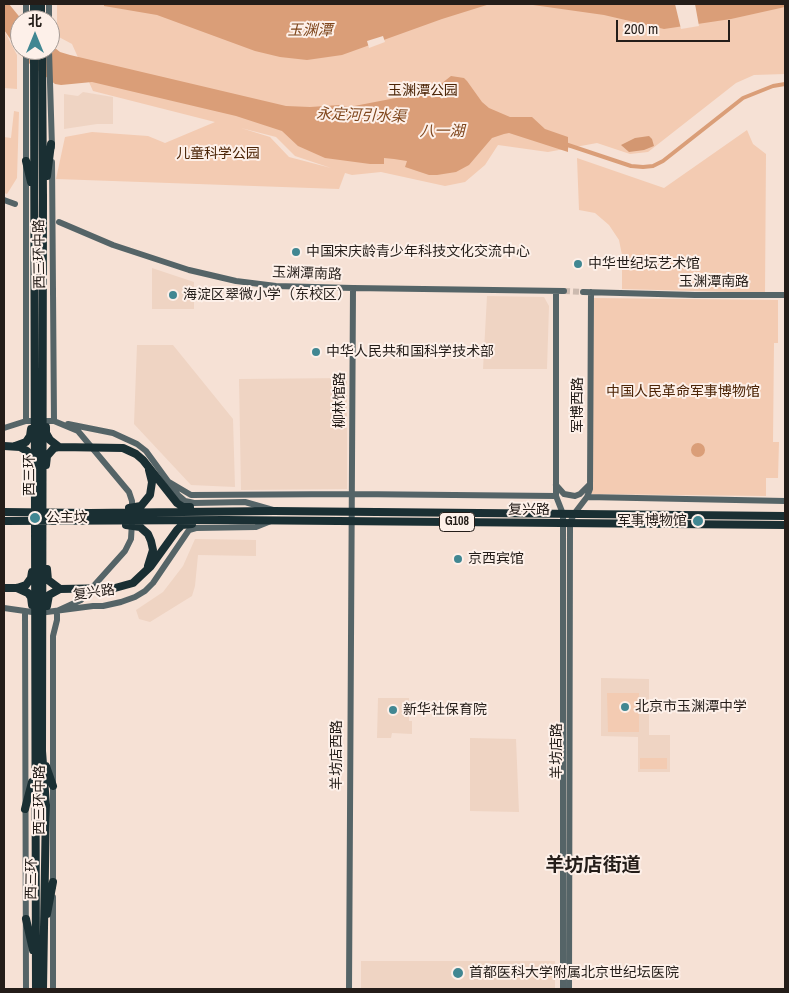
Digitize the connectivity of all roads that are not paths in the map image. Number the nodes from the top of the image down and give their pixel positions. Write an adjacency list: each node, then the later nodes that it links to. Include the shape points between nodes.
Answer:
1 (26, 60): 7 (street, 西三环中路)
2 (34, 60): 8 (highway, 西三环)
3 (43, 60): 5 (highway, 西三环)
4 (49, 60): 5 (street, 西三环中路)
5 (46, 86): 6 (street, 西三环中路); 9 (highway, 西三环)
6 (52, 144): 9 (highway); 19 (street, 西三环中路)
7 (26, 161): 8 (highway); 18 (street, 西三环中路)
8 (34, 196): 21 (highway, 西三环)
9 (43, 197): 21 (highway, 西三环, via 43,315)
10 (4, 200): 11 (street)
11 (15, 204)
12 (59, 222): 13 (street, 玉渊潭南路, via 114,246 217,278 276,286)
13 (353, 288): 14 (street, 玉渊潭南路); 34 (street, 柳林馆路)
14 (560, 292): 33 (street, 军博西路)
15 (583, 292): 16 (street, 玉渊潭南路)
16 (591, 292): 17 (street, 玉渊潭南路); 32 (street, 军博西路)
17 (785, 295)
18 (26, 392): 19 (street); 21 (street, 西三环中路)
19 (54, 392): 20 (street, 西三环中路)
20 (54, 410): 21 (street); 22 (street, 西三环中路)
21 (34, 412): 23 (street, 西三环中路); 27 (highway, via 30,436 24,443); 28 (highway, via 46,417 48,436); 31 (highway, 西三环)
22 (54, 421): 23 (street); 30 (street, 复兴路, via 125,437 146,452); 59 (street, via 81,434 129,492 132,501 132,536 127,548 80,600)
23 (26, 422): 24 (street); 25 (street)
24 (4, 424)
25 (4, 428)
26 (4, 446): 27 (highway)
27 (13, 446): 31 (highway, via 30,453 32,473)
28 (59, 446): 29 (highway, via 120,447); 31 (highway, via 47,456 46,477)
29 (146, 463): 38 (highway, via 180,505); 42 (highway, via 152,486 144,504 134,508 102,508)
30 (169, 482): 34 (street, 复兴路, via 191,495); 39 (street, 复兴路, via 181,498 189,502 245,502)
31 (39, 483): 53 (highway, 西三环)
32 (590, 484): 33 (street, via 575,496 564,494); 36 (street, 军博西路)
33 (556, 486): 35 (street, 军博西路)
34 (352, 494): 35 (street, 复兴路); 41 (street, 柳林馆路)
35 (556, 496): 43 (street, 军博西路)
36 (587, 497): 37 (street); 44 (street, 军博西路)
37 (785, 501)
38 (226, 511): 39 (highway, 复兴路 / G108); 42 (highway, 复兴路 / G108)
39 (274, 511): 41 (highway, 复兴路 / G108)
40 (4, 512): 42 (highway, 复兴路 / G108)
41 (352, 512): 43 (highway, 复兴路 / G108); 50 (street, 羊坊店西路)
42 (90, 513)
43 (563, 514): 44 (highway, 复兴路 / G108); 51 (street)
44 (574, 514): 45 (highway, 复兴路 / G108); 51 (street, 羊坊店路)
45 (785, 516)
46 (226, 520): 48 (highway, 复兴路 / G108); 49 (highway, 复兴路 / G108); 54 (highway, via 180,527)
47 (4, 521): 48 (highway, 复兴路 / G108)
48 (89, 521): 54 (highway, via 144,530 150,538 152,550)
49 (273, 521): 50 (highway, 复兴路 / G108); 59 (street, 复兴路, via 256,527 189,530 153,583 135,597 106,606)
50 (352, 522): 51 (highway, 复兴路 / G108); 76 (street, 羊坊店西路)
51 (566, 523): 52 (highway, 复兴路 / G108); 77 (street, 羊坊店路); 78 (street, 羊坊店路)
52 (785, 525)
53 (39, 551): 56 (highway, via 32,562 30,580); 57 (highway, via 46,557 48,580); 61 (highway, 西三环)
54 (144, 574): 57 (highway, via 120,587)
55 (4, 588): 56 (highway)
56 (17, 588): 61 (highway, via 30,597 32,608)
57 (60, 589): 61 (highway, via 52,592 47,608)
58 (4, 606): 60 (street)
59 (57, 611): 60 (street, 复兴路); 62 (street, 西三环中路)
60 (25, 612): 63 (street, 西三环中路)
61 (39, 616): 64 (highway, 西三环)
62 (53, 636): 63 (street); 66 (street, 西三环中路)
63 (25, 637): 67 (street, 西三环中路)
64 (40, 752): 65 (highway, 西三环); 66 (highway); 70 (highway, 西三环, via 46,805)
65 (34, 773): 67 (highway); 71 (highway, 西三环)
66 (53, 786): 68 (street, 西三环中路)
67 (25, 809): 69 (street, 西三环中路)
68 (53, 882): 70 (highway); 75 (street, 西三环中路)
69 (26, 919): 71 (highway); 72 (street, 西三环中路)
70 (43, 936): 74 (highway, 西三环)
71 (36, 964): 73 (highway, 西三环)
72 (26, 989)
73 (36, 989)
74 (43, 989)
75 (53, 989)
76 (350, 989)
77 (563, 989)
78 (569, 989)

